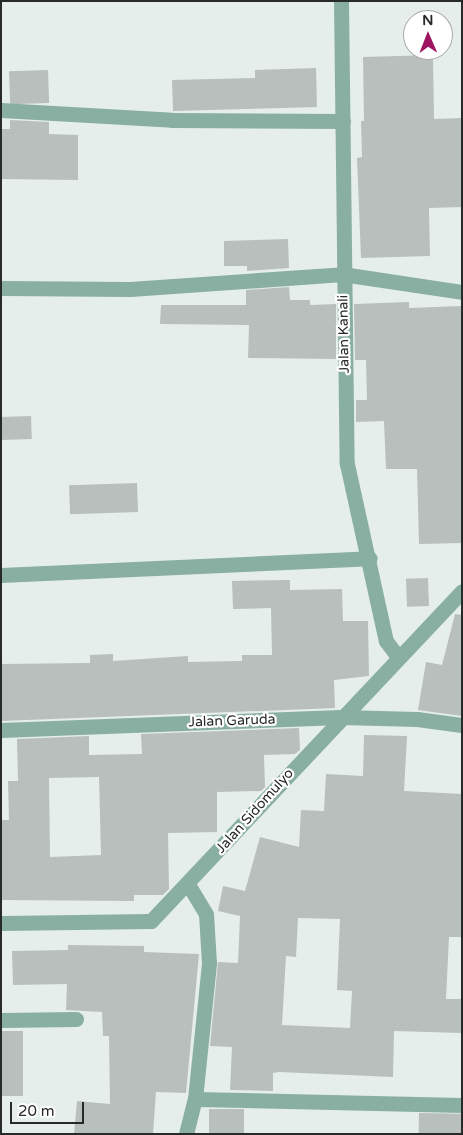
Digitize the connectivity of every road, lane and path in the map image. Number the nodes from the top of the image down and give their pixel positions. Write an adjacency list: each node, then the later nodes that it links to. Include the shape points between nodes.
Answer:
1 (341, 1): 3 (street, Jalan Kanali)
2 (1, 110): 3 (street, via 172,120)
3 (343, 121): 4 (street, Jalan Kanali)
4 (342, 274): 5 (street, via 130,289); 6 (street); 7 (street, Jalan Kanali, via 347,464)
5 (1, 288)
6 (462, 292)
7 (370, 558): 8 (street); 10 (street, Jalan Kanali, via 386,641)
8 (1, 575)
9 (462, 591): 10 (street, Jalan Sidomulyo)
10 (399, 658): 11 (street, Jalan Sidomulyo)
11 (341, 717): 12 (street, Jalan Garuda, via 417,719); 13 (street, Jalan Garuda); 14 (street, Jalan Sidomulyo)
12 (462, 726)
13 (1, 730)
14 (188, 884): 15 (street, Jalan Sidomulyo, via 152,921); 18 (street, via 206,914 209,938 208,990)
15 (1, 924)
16 (76, 1019): 17 (street)
17 (1, 1020)
18 (195, 1099): 19 (street); 20 (street)
19 (462, 1105)
20 (186, 1134)

